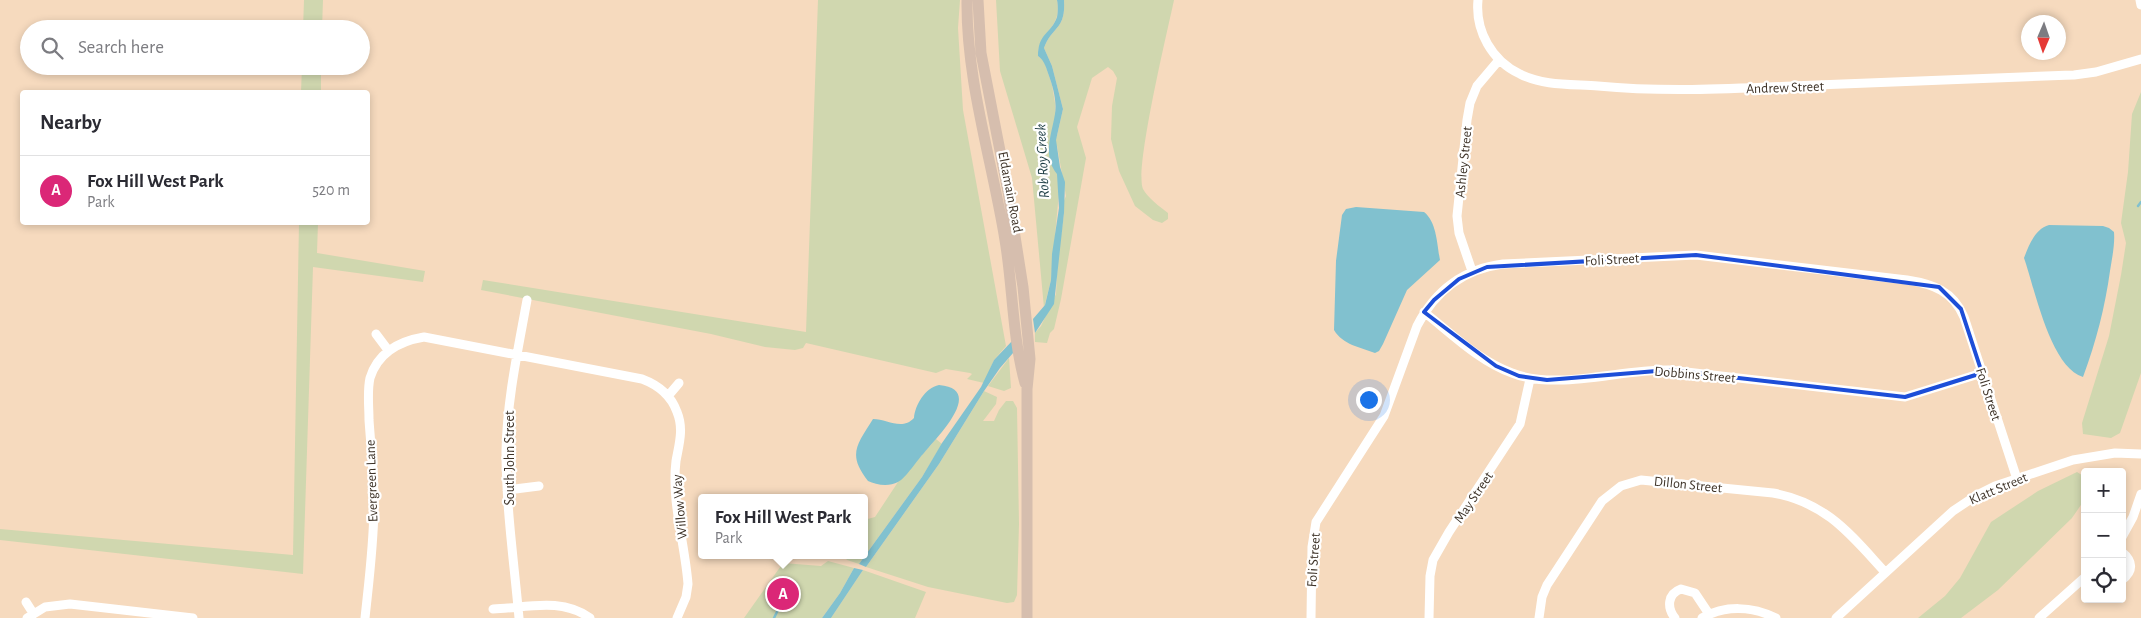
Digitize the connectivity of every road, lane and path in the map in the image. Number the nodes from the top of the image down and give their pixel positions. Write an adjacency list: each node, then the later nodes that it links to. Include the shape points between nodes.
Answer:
1 (967, 0): 17 (main road, Eldamain Road, via 971,66 1006,241 1019,360)
2 (978, 0): 17 (main road, Eldamain Road, via 981,52 1023,287 1030,359)
3 (1478, 0): 7 (street, Andrew Street, via 1479,22 1490,49)
4 (2140, 0): 5 (street)
5 (2141, 5)
6 (2141, 59): 7 (street, Andrew Street, via 2074,75 1669,91 1545,81 1520,74)
7 (1499, 60): 8 (street, Ashley Street, via 1477,86 1467,120 1457,216)
8 (1472, 272): 10 (street, Foli Street, via 1446,288); 14 (street, Foli Street, via 1501,264 1696,255 1928,283 1948,294 1961,309)
9 (527, 300): 13 (street, South John Street)
10 (1424, 312): 15 (street, Dobbins Street, via 1496,366); 39 (street, Foli Street, via 1384,416 1316,522 1312,546)
11 (376, 334): 12 (street)
12 (388, 350): 13 (street, Evergreen Lane, via 402,342 424,337); 35 (street, Evergreen Lane, via 373,370 369,384 374,504)
13 (517, 355): 18 (street, Willow Way, via 642,379 656,385); 22 (street, South John Street, via 506,449)
14 (1982, 373): 15 (street, Dobbins Street, via 1905,396 1669,370 1631,371 1565,380); 20 (street, Foli Street)
15 (1530, 378): 40 (street, May Street, via 1520,424 1433,560)
16 (680, 383): 18 (street)
17 (1026, 389): 38 (main road, Eldamain Road)
18 (668, 396): 37 (street, Willow Way, via 677,412 681,429 675,493 688,584)
19 (2141, 454): 20 (street, Klatt Street, via 2098,454)
20 (2017, 478): 26 (street, Klatt Street, via 1965,501)
21 (539, 486): 22 (street)
22 (507, 490): 31 (street, South John Street)
23 (2141, 494): 24 (street)
24 (2126, 530)
25 (2126, 556): 27 (street, via 2131,566)
26 (1886, 572): 41 (street, Dillon Street, via 1842,525 1818,508 1794,498 1773,493 1641,480 1621,486 1602,501 1547,585); 44 (street, Klatt Street)
27 (2126, 577)
28 (2081, 581): 45 (street)
29 (26, 602): 32 (street)
30 (493, 609): 31 (street)
31 (518, 613): 36 (street, via 562,605)
32 (30, 615): 34 (street, via 51,605 70,604)
33 (1705, 616): 42 (street, via 1695,593 1681,589 1672,595 1670,601); 43 (street, via 1721,610 1742,609 1760,611)
34 (193, 618)
35 (365, 618)
36 (590, 618)
37 (677, 618)
38 (1027, 618)
39 (1311, 618)
40 (1429, 618)
41 (1539, 618)
42 (1675, 618)
43 (1776, 618)
44 (1836, 618)
45 (2039, 618)

